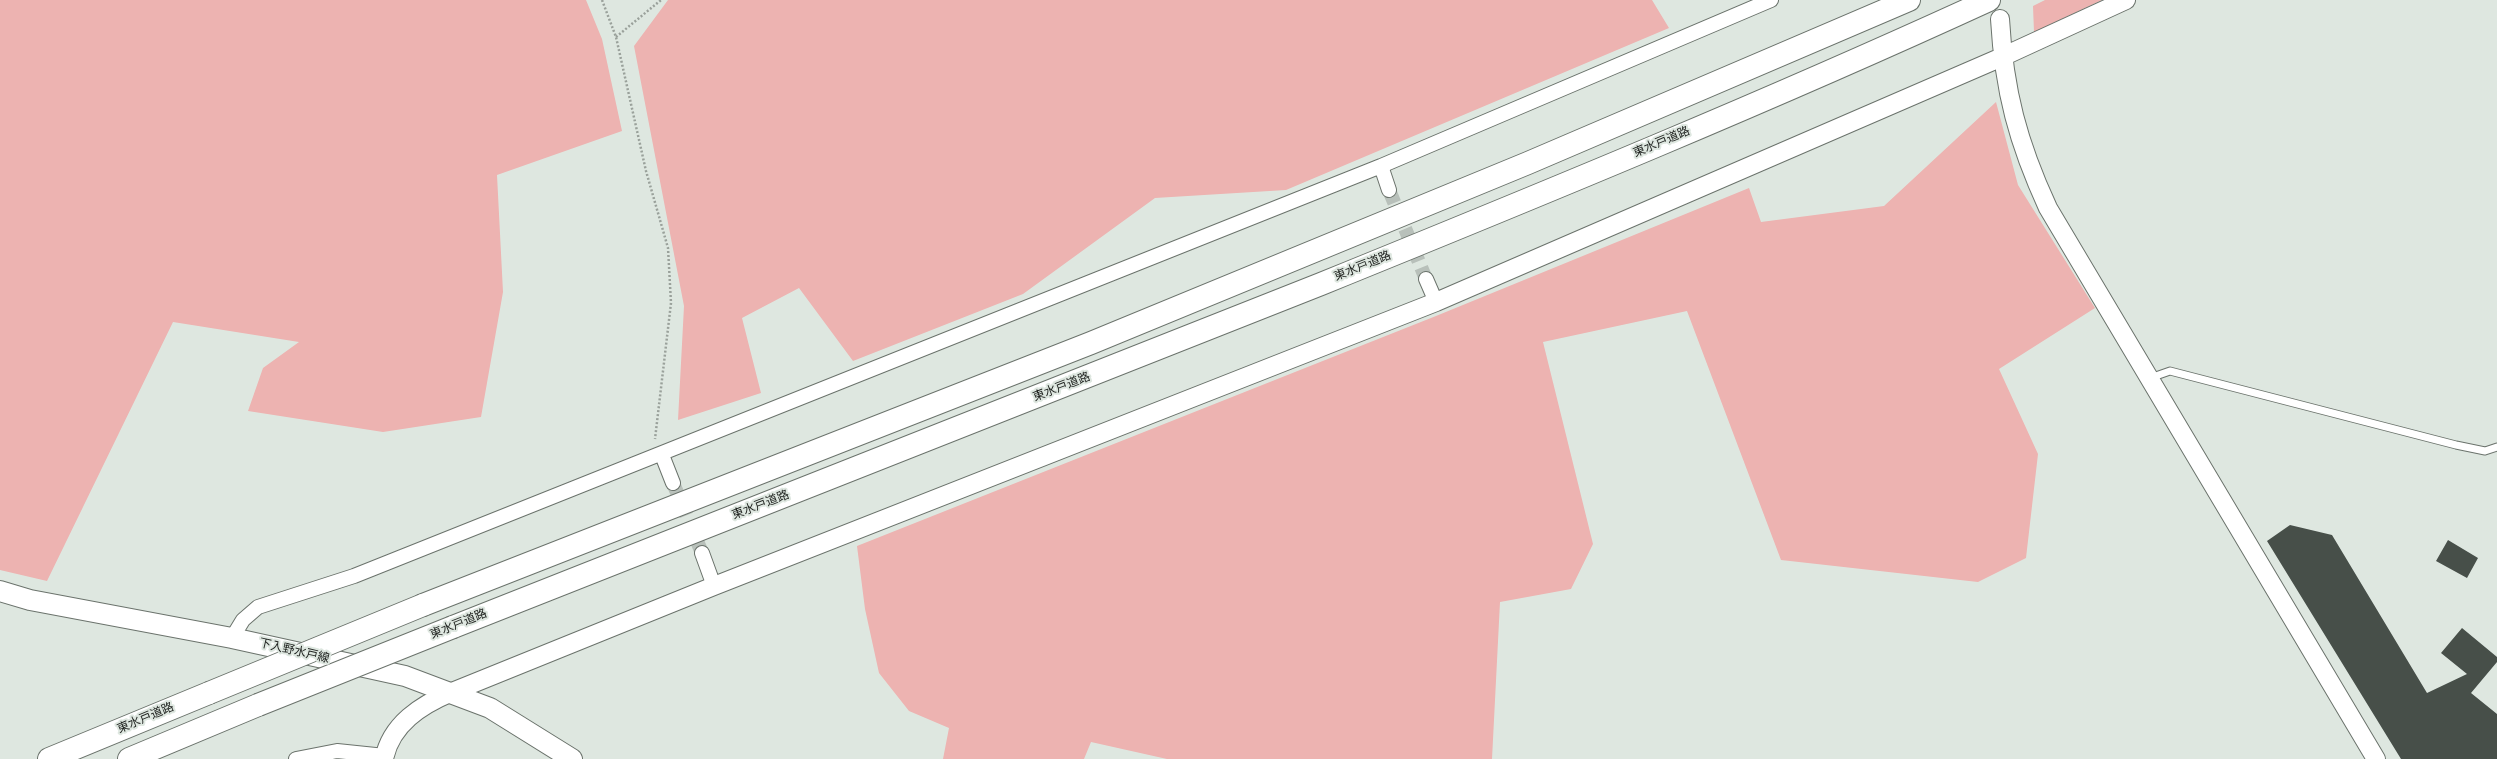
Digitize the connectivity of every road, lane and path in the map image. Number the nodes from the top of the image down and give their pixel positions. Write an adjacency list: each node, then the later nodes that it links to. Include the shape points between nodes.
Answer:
1 (602, 0): 8 (path)
2 (661, 0): 8 (path)
3 (1771, 0): 10 (street)
4 (1909, 0): 24 (highway, 東水戸道路, bridge, via 1528,163 1099,340 423,605)
5 (1989, 0): 25 (highway, 東水戸道路, bridge, via 1876,52 1535,198 1100,373 258,705)
6 (2126, 0): 9 (street)
7 (2000, 19): 9 (street)
8 (616, 37): 16 (path, via 646,171 668,248 671,303 654,442)
9 (2002, 56): 13 (street); 14 (street, via 2007,92 2031,171 2048,208)
10 (1381, 166): 11 (street); 16 (street)
11 (1389, 190)
12 (1426, 279): 13 (street)
13 (1436, 302): 19 (street)
14 (2148, 378): 15 (lane, via 2170,371 2456,445 2485,451); 28 (street)
15 (2497, 447)
16 (662, 455): 17 (street); 21 (street, via 354,576 258,608 243,620)
17 (673, 483)
18 (702, 554): 19 (street)
19 (714, 586): 22 (street)
20 (0, 591): 21 (main road, 下入野水戸線, via 30,600)
21 (232, 638): 22 (main road, 下入野水戸線, via 404,676)
22 (452, 692): 23 (street, via 430,702 405,720); 27 (main road, 下入野水戸線, via 496,712)
23 (384, 757): 26 (street, via 337,751)
24 (49, 759)
25 (129, 759)
26 (296, 759)
27 (572, 759)
28 (2376, 759)

